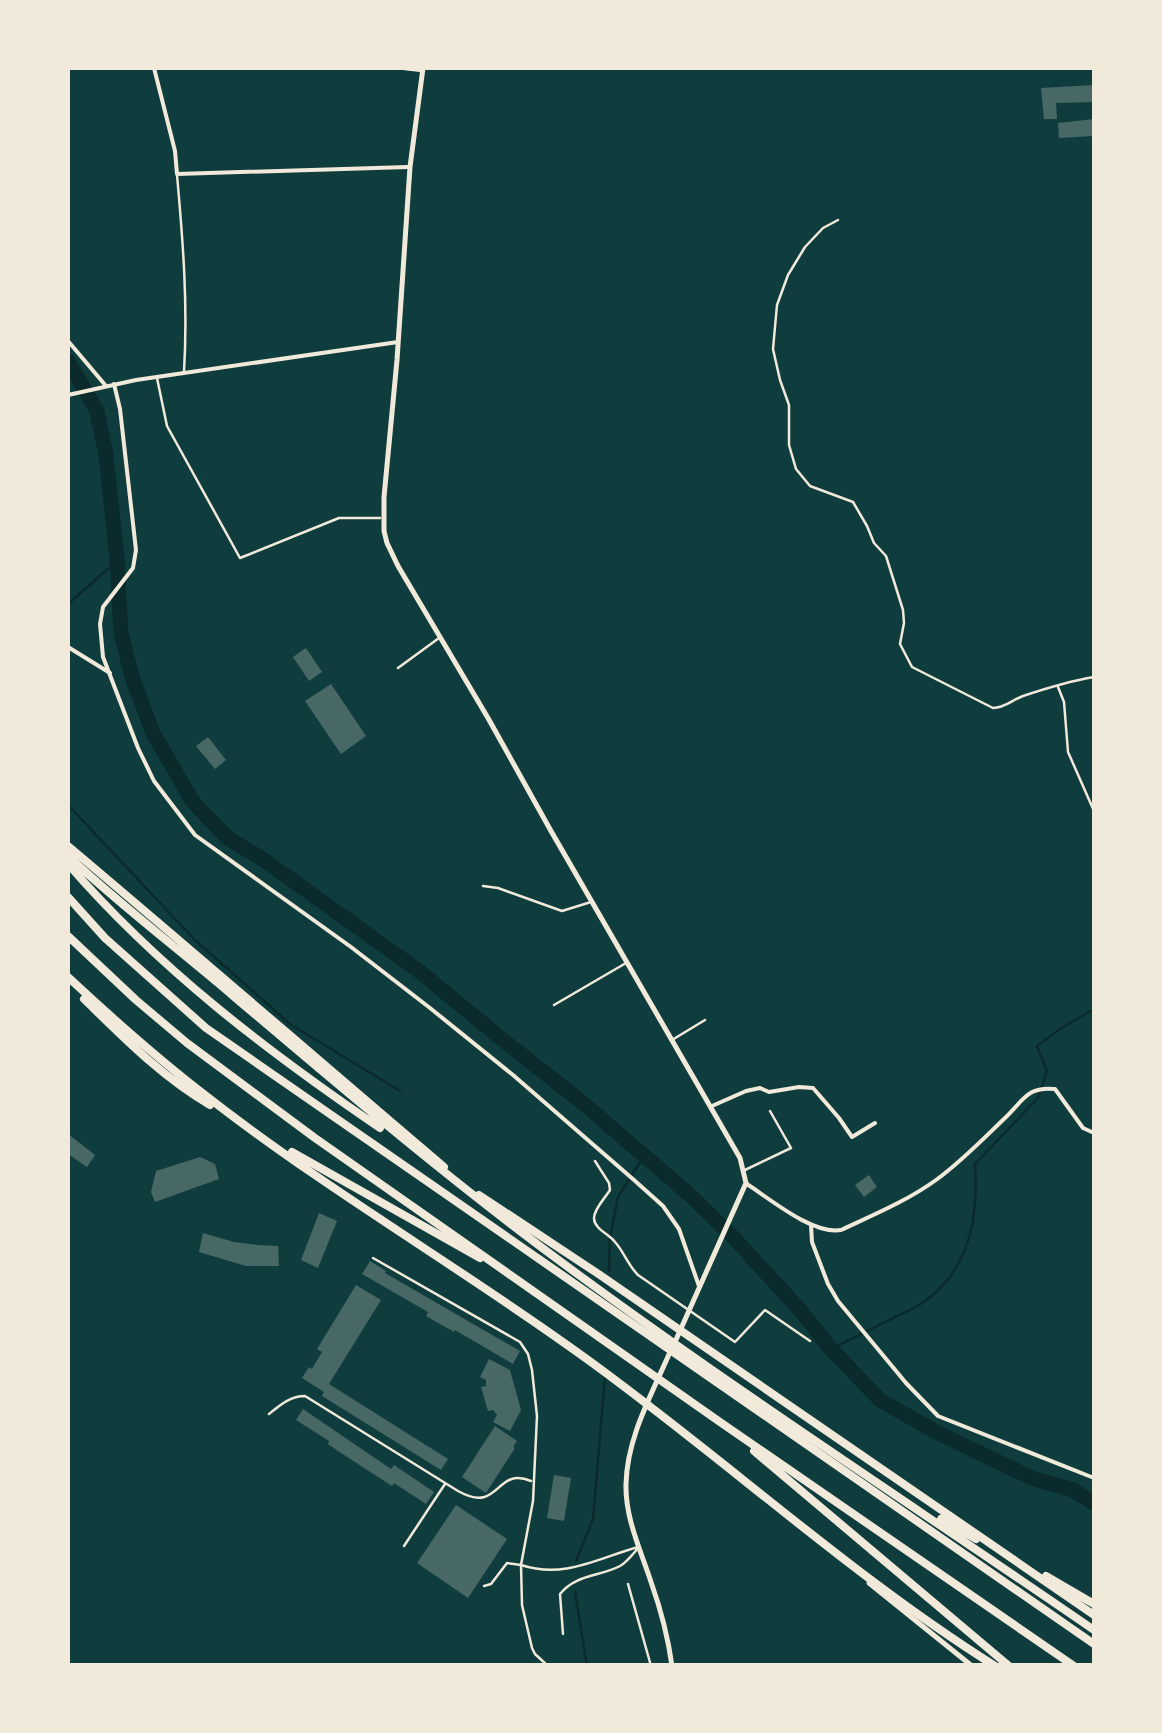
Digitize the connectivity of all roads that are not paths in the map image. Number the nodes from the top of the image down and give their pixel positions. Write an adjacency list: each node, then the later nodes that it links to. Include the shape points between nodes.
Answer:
1 (154, 68): 5 (street)
2 (396, 68): 3 (lane)
3 (423, 69): 4 (main road)
4 (410, 167): 5 (street); 7 (main road)
5 (177, 174): 8 (lane, via 187,316)
6 (68, 341): 11 (street)
7 (398, 342): 8 (street); 13 (main road)
8 (184, 373): 9 (street)
9 (157, 377): 10 (street); 13 (lane, via 168,426 240,558 339,518)
10 (114, 384): 11 (street); 17 (street, via 136,550 133,568 104,607 100,624)
11 (106, 386): 12 (street)
12 (68, 395)
13 (383, 518): 14 (main road, via 398,566)
14 (441, 638): 16 (lane); 23 (main road)
15 (68, 647): 17 (street)
16 (398, 668)
17 (110, 672): 45 (street, via 154,782 195,836 444,1020 663,1206 679,1229)
18 (68, 846): 44 (highway)
19 (68, 856): 26 (highway)
20 (68, 864): 63 (highway, via 233,1022)
21 (483, 886): 23 (lane, via 562,911)
22 (68, 898): 47 (highway, via 206,1028)
23 (592, 902): 25 (main road)
24 (68, 936): 43 (highway, via 187,1043)
25 (627, 962): 29 (lane); 32 (main road)
26 (198, 967): 28 (highway); 44 (highway, via 394,1133)
27 (68, 979): 33 (highway); 72 (highway, via 208,1098 588,1360 894,1596)
28 (183, 986)
29 (554, 1005)
30 (705, 1020): 32 (lane)
31 (144, 1035): 33 (highway)
32 (672, 1040): 34 (main road)
33 (134, 1048): 43 (highway, via 181,1088)
34 (712, 1106): 36 (street, via 746,1090 813,1088 852,1137); 39 (main road)
35 (770, 1111): 39 (lane, via 791,1148)
36 (876, 1123)
37 (1094, 1133): 41 (street, via 1082,1128 1055,1089 1038,1089 920,1190 840,1230)
38 (595, 1161): 46 (lane, via 610,1190 596,1225 638,1275)
39 (744, 1170): 40 (main road)
40 (746, 1184): 41 (street); 45 (main road)
41 (811, 1224): 53 (street, via 828,1284 938,1416)
42 (373, 1258): 54 (lane, via 520,1342 532,1370 538,1416)
43 (512, 1275): 52 (highway)
44 (584, 1279): 47 (highway)
45 (699, 1286): 46 (main road)
46 (689, 1309): 48 (lane, via 735,1342 766,1310); 50 (main road)
47 (649, 1331): 49 (highway)
48 (810, 1341)
49 (689, 1359): 56 (highway); 67 (highway)
50 (646, 1406): 58 (main road, via 626,1483); 71 (main road)
51 (268, 1414): 55 (lane, via 305,1396)
52 (720, 1422): 65 (highway); 73 (highway)
53 (1094, 1478)
54 (533, 1482): 55 (lane, via 515,1477 484,1499); 59 (lane)
55 (446, 1483): 57 (lane)
56 (886, 1488): 62 (highway); 64 (highway)
57 (404, 1546)
58 (639, 1547): 59 (lane, via 553,1572); 66 (lane, via 623,1565 563,1590); 70 (main road)
59 (520, 1566): 61 (lane, via 506,1563); 68 (lane, via 532,1648)
60 (628, 1584): 69 (lane)
61 (484, 1586)
62 (1094, 1604)
63 (1094, 1615)
64 (1094, 1630)
65 (1027, 1633): 74 (highway); 75 (highway)
66 (563, 1634)
67 (1094, 1644)
68 (548, 1666)
69 (651, 1666)
70 (672, 1666)
71 (972, 1666)
72 (996, 1666)
73 (1009, 1666)
74 (1066, 1666)
75 (1074, 1666)

